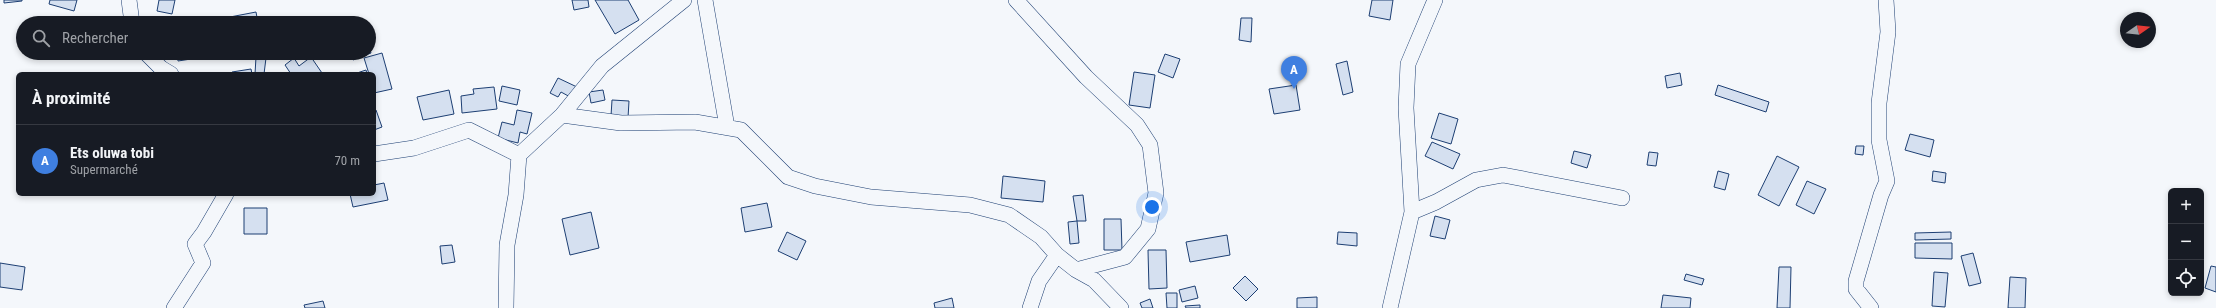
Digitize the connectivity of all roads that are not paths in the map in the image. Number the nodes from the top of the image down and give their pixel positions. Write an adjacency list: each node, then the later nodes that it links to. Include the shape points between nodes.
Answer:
1 (129, 0): 7 (street)
2 (684, 0): 10 (street, via 602,66)
3 (705, 0): 11 (street)
4 (1016, 0): 18 (street, via 1086,77 1137,125 1150,145 1156,193 1148,228 1125,257)
5 (1435, 0): 16 (street, via 1408,64 1406,108)
6 (1886, 0): 24 (street, via 1888,32 1879,103 1878,140 1887,181 1856,281 1856,289)
7 (131, 16)
8 (153, 60): 9 (street)
9 (168, 72)
10 (562, 115): 11 (street, via 621,123 695,122); 13 (street)
11 (727, 127): 17 (street, via 741,130 788,177 815,186 871,197 970,206 1009,215 1042,237)
12 (376, 154): 13 (street, via 414,148 470,130)
13 (519, 155): 20 (street, via 516,195 507,245)
14 (225, 196): 19 (street, via 195,244 203,263)
15 (1622, 198): 16 (street, via 1503,175 1476,180)
16 (1412, 212): 23 (street)
17 (1057, 255): 18 (street); 21 (street, via 1039,282)
18 (1076, 270): 22 (street, via 1094,280)
19 (174, 308)
20 (506, 308)
21 (1030, 308)
22 (1121, 308)
23 (1390, 308)
24 (1871, 308)

